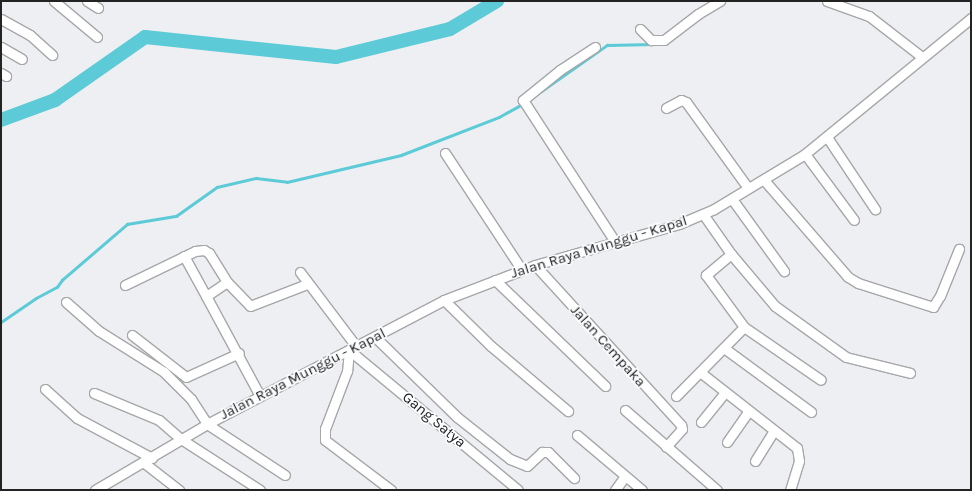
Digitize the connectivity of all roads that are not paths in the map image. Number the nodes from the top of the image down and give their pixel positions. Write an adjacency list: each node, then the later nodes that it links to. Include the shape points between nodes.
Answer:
1 (54, 1): 9 (street)
2 (88, 1): 5 (street)
3 (720, 1): 8 (street, via 664,40 650,40)
4 (828, 1): 13 (street, via 868,16)
5 (98, 8)
6 (971, 18): 13 (street, Jalan Raya Munggu - Kapal)
7 (1, 19): 12 (street, via 30,35)
8 (640, 29)
9 (97, 37)
10 (1, 47): 14 (street)
11 (595, 47): 25 (street, via 560,70 523,100)
12 (52, 55)
13 (922, 57): 16 (street, Jalan Raya Munggu - Kapal)
14 (22, 59)
15 (666, 108): 20 (street, via 682,100 686,102)
16 (826, 137): 18 (street, Jalan Raya Munggu - Kapal); 22 (street)
17 (445, 153): 30 (street)
18 (805, 154): 19 (street, Jalan Raya Munggu - Kapal); 24 (street)
19 (764, 180): 20 (street, Jalan Raya Munggu - Kapal); 26 (street, via 848,277 858,283 933,306 940,296)
20 (748, 188): 21 (street, Jalan Raya Munggu - Kapal)
21 (732, 199): 23 (street, Jalan Raya Munggu - Kapal); 31 (street)
22 (875, 209)
23 (703, 214): 25 (street, Jalan Raya Munggu - Kapal, via 679,224); 27 (street)
24 (854, 220)
25 (614, 240): 29 (street, Jalan Raya Munggu - Kapal)
26 (959, 249)
27 (731, 254): 40 (street, via 706,275); 47 (street, via 775,306 846,357)
28 (184, 256): 34 (street, via 198,250 206,251); 36 (street); 37 (street)
29 (535, 265): 30 (street, Jalan Raya Munggu - Kapal); 65 (street, Jalan Cempaka, via 682,427)
30 (522, 270): 33 (street, Jalan Raya Munggu - Kapal)
31 (784, 271)
32 (300, 272): 35 (street, Gang Satya)
33 (495, 280): 38 (street, Jalan Raya Munggu - Kapal); 49 (street)
34 (227, 282): 35 (street, via 250,306); 37 (street)
35 (307, 284): 43 (street, Gang Satya)
36 (125, 286)
37 (206, 296): 45 (street)
38 (444, 300): 42 (street, Jalan Raya Munggu - Kapal); 56 (street, via 491,346)
39 (66, 302): 60 (street, via 100,331 164,372 191,399)
40 (744, 327): 44 (street); 48 (street)
41 (132, 335): 45 (street, via 186,377)
42 (375, 337): 43 (street, Jalan Raya Munggu - Kapal); 70 (street, via 457,417 510,459 527,466 542,452 548,452)
43 (353, 348): 53 (street, Jalan Raya Munggu - Kapal); 74 (street, via 325,429 325,440); 75 (street, Gang Satya)
44 (724, 348): 46 (street); 58 (street)
45 (239, 353): 53 (street)
46 (700, 372): 51 (street); 54 (street)
47 (910, 373)
48 (821, 380)
49 (604, 386)
50 (45, 389): 66 (street, via 77,418)
51 (725, 392): 57 (street); 59 (street)
52 (94, 393): 63 (street, via 159,420)
53 (260, 396): 60 (street, Jalan Raya Munggu - Kapal)
54 (676, 396)
55 (626, 410): 65 (street)
56 (568, 411)
57 (749, 411): 61 (street); 64 (street)
58 (811, 412)
59 (701, 422)
60 (207, 424): 63 (street, Jalan Raya Munggu - Kapal); 68 (street)
61 (774, 430): 67 (street); 79 (street, via 797,448 799,454)
62 (577, 435): 69 (street)
63 (181, 438): 66 (street, Jalan Raya Munggu - Kapal); 73 (street)
64 (727, 442)
65 (666, 447): 78 (street)
66 (147, 460): 71 (street, Jalan Raya Munggu - Kapal); 72 (street)
67 (755, 461)
68 (285, 475)
69 (625, 476): 76 (street); 77 (street)
70 (574, 478)
71 (95, 490)
72 (179, 490)
73 (260, 490)
74 (391, 490)
75 (518, 490)
76 (615, 490)
77 (642, 490)
78 (717, 490)
79 (790, 490)

